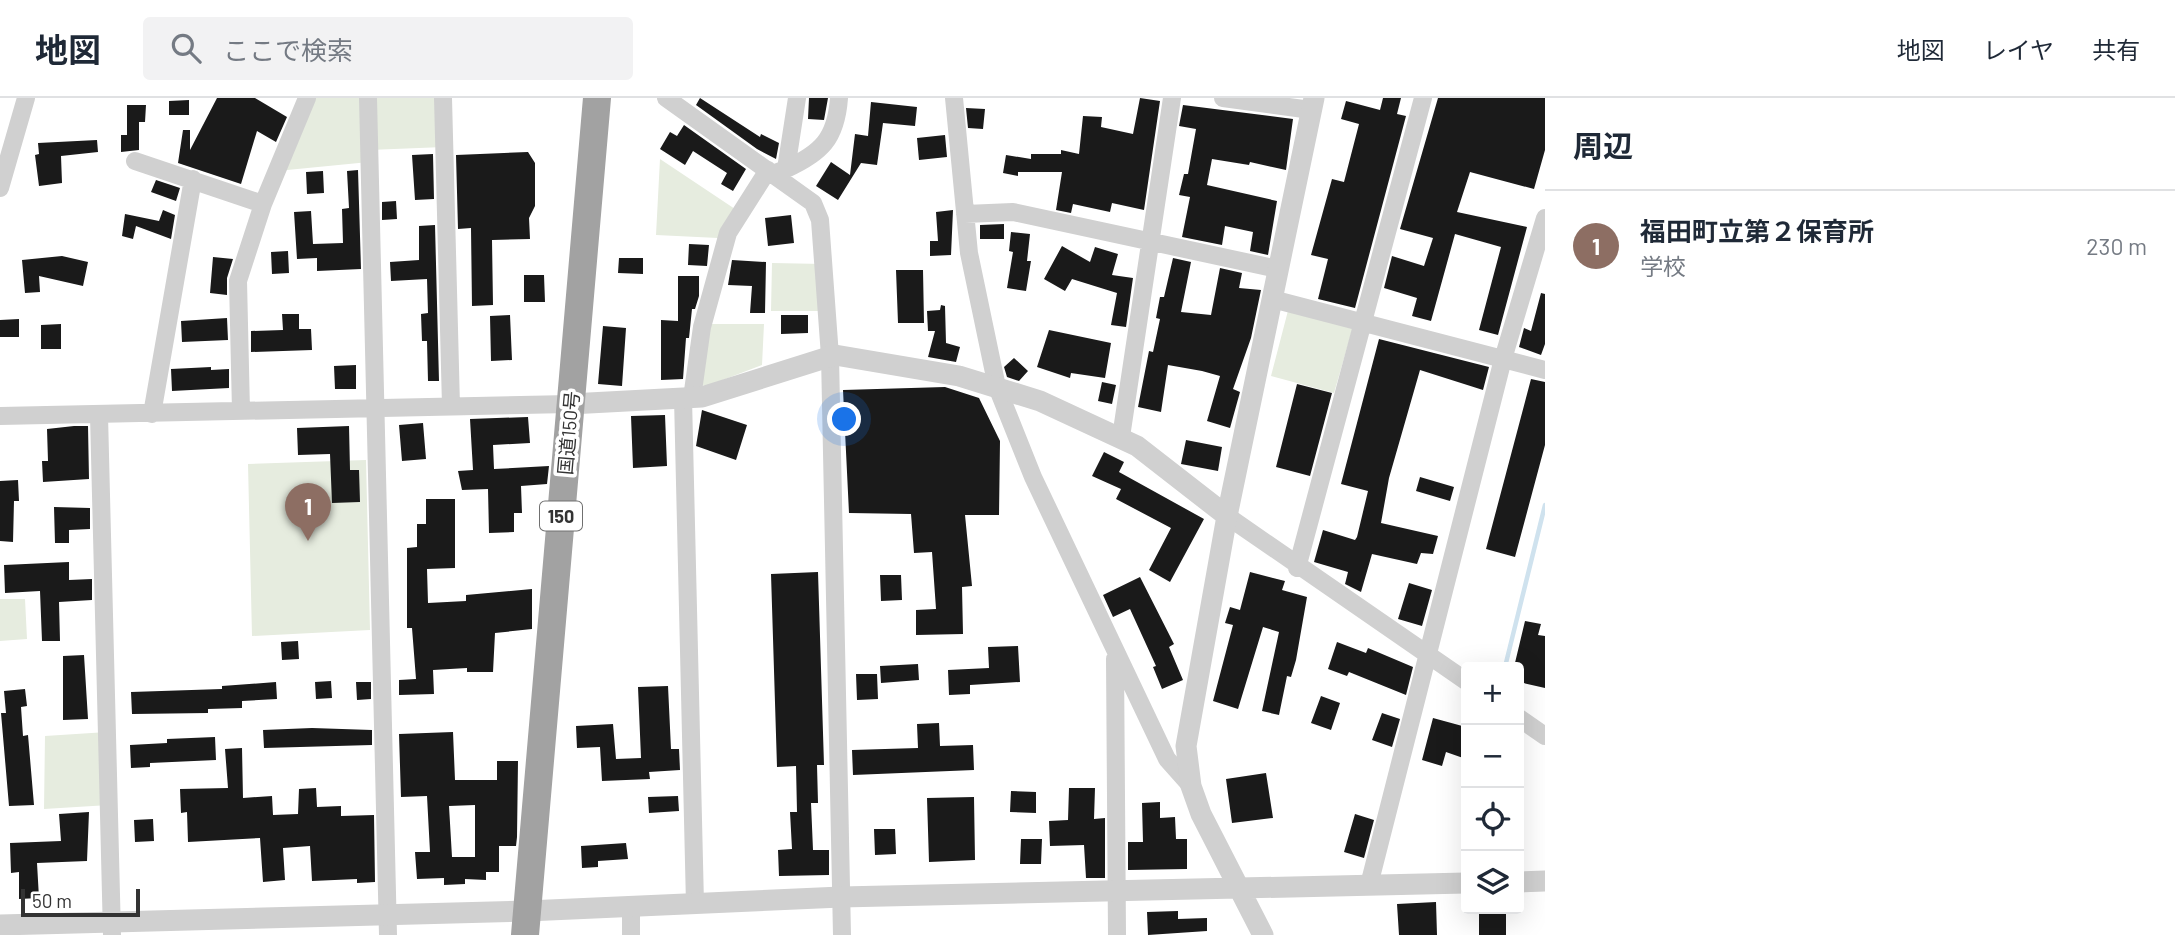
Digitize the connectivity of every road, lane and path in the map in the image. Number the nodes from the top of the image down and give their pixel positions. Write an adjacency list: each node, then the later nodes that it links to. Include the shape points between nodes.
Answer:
1 (26, 98): 17 (street)
2 (307, 98): 18 (street)
3 (368, 98): 32 (street)
4 (443, 98): 31 (street)
5 (597, 98): 30 (highway, 国道150号 / 150)
6 (666, 98): 15 (street)
7 (797, 98): 15 (street)
8 (839, 98): 15 (street, via 829,137 819,152)
9 (954, 98): 19 (street)
10 (1171, 98): 21 (street)
11 (1223, 98): 13 (street)
12 (1423, 98): 24 (street)
13 (1312, 104): 22 (street)
14 (135, 161): 16 (street)
15 (775, 171): 25 (street, via 813,203 820,220); 29 (street, via 729,233 715,273)
16 (192, 179): 18 (street); 34 (street)
17 (0, 188)
18 (263, 204): 33 (street, via 239,281)
19 (965, 214): 21 (street, via 1013,212); 28 (street, via 975,294)
20 (1545, 218): 26 (street)
21 (1150, 240): 22 (street); 37 (street)
22 (1278, 269): 23 (street)
23 (1272, 299): 24 (street); 38 (street)
24 (1362, 322): 26 (street); 39 (street)
25 (830, 356): 28 (street, via 959,376); 29 (street); 52 (street)
26 (1503, 359): 27 (street); 41 (street)
27 (1545, 370)
28 (997, 387): 37 (street, via 1041,401); 40 (street, via 1033,477)
29 (687, 398): 30 (street); 53 (street)
30 (570, 404): 31 (street); 55 (highway, 国道150号 / 150)
31 (451, 406): 32 (street)
32 (375, 408): 33 (street); 57 (street)
33 (241, 411): 34 (street)
34 (152, 414): 35 (street)
35 (99, 415): 36 (street); 58 (street)
36 (0, 416)
37 (1121, 438): 38 (street)
38 (1227, 516): 39 (street); 45 (street, via 1186,746)
39 (1297, 568): 41 (street)
40 (1115, 652): 45 (street, via 1167,759); 51 (street)
41 (1429, 655): 42 (street); 49 (street)
42 (1461, 677)
43 (1524, 721): 44 (street)
44 (1545, 736)
45 (1191, 786): 50 (street)
46 (1545, 881): 47 (street)
47 (1524, 882)
48 (1461, 883): 49 (street)
49 (1369, 885): 50 (street)
50 (1241, 889): 51 (street); 62 (street)
51 (1116, 891): 52 (street); 61 (street)
52 (841, 897): 53 (street); 60 (street)
53 (695, 904): 54 (street)
54 (631, 907): 55 (street); 59 (street)
55 (526, 923): 57 (street)
56 (0, 925): 58 (street)
57 (388, 925): 58 (street)
58 (112, 928)
59 (631, 935)
60 (842, 935)
61 (1117, 935)
62 (1263, 935)

